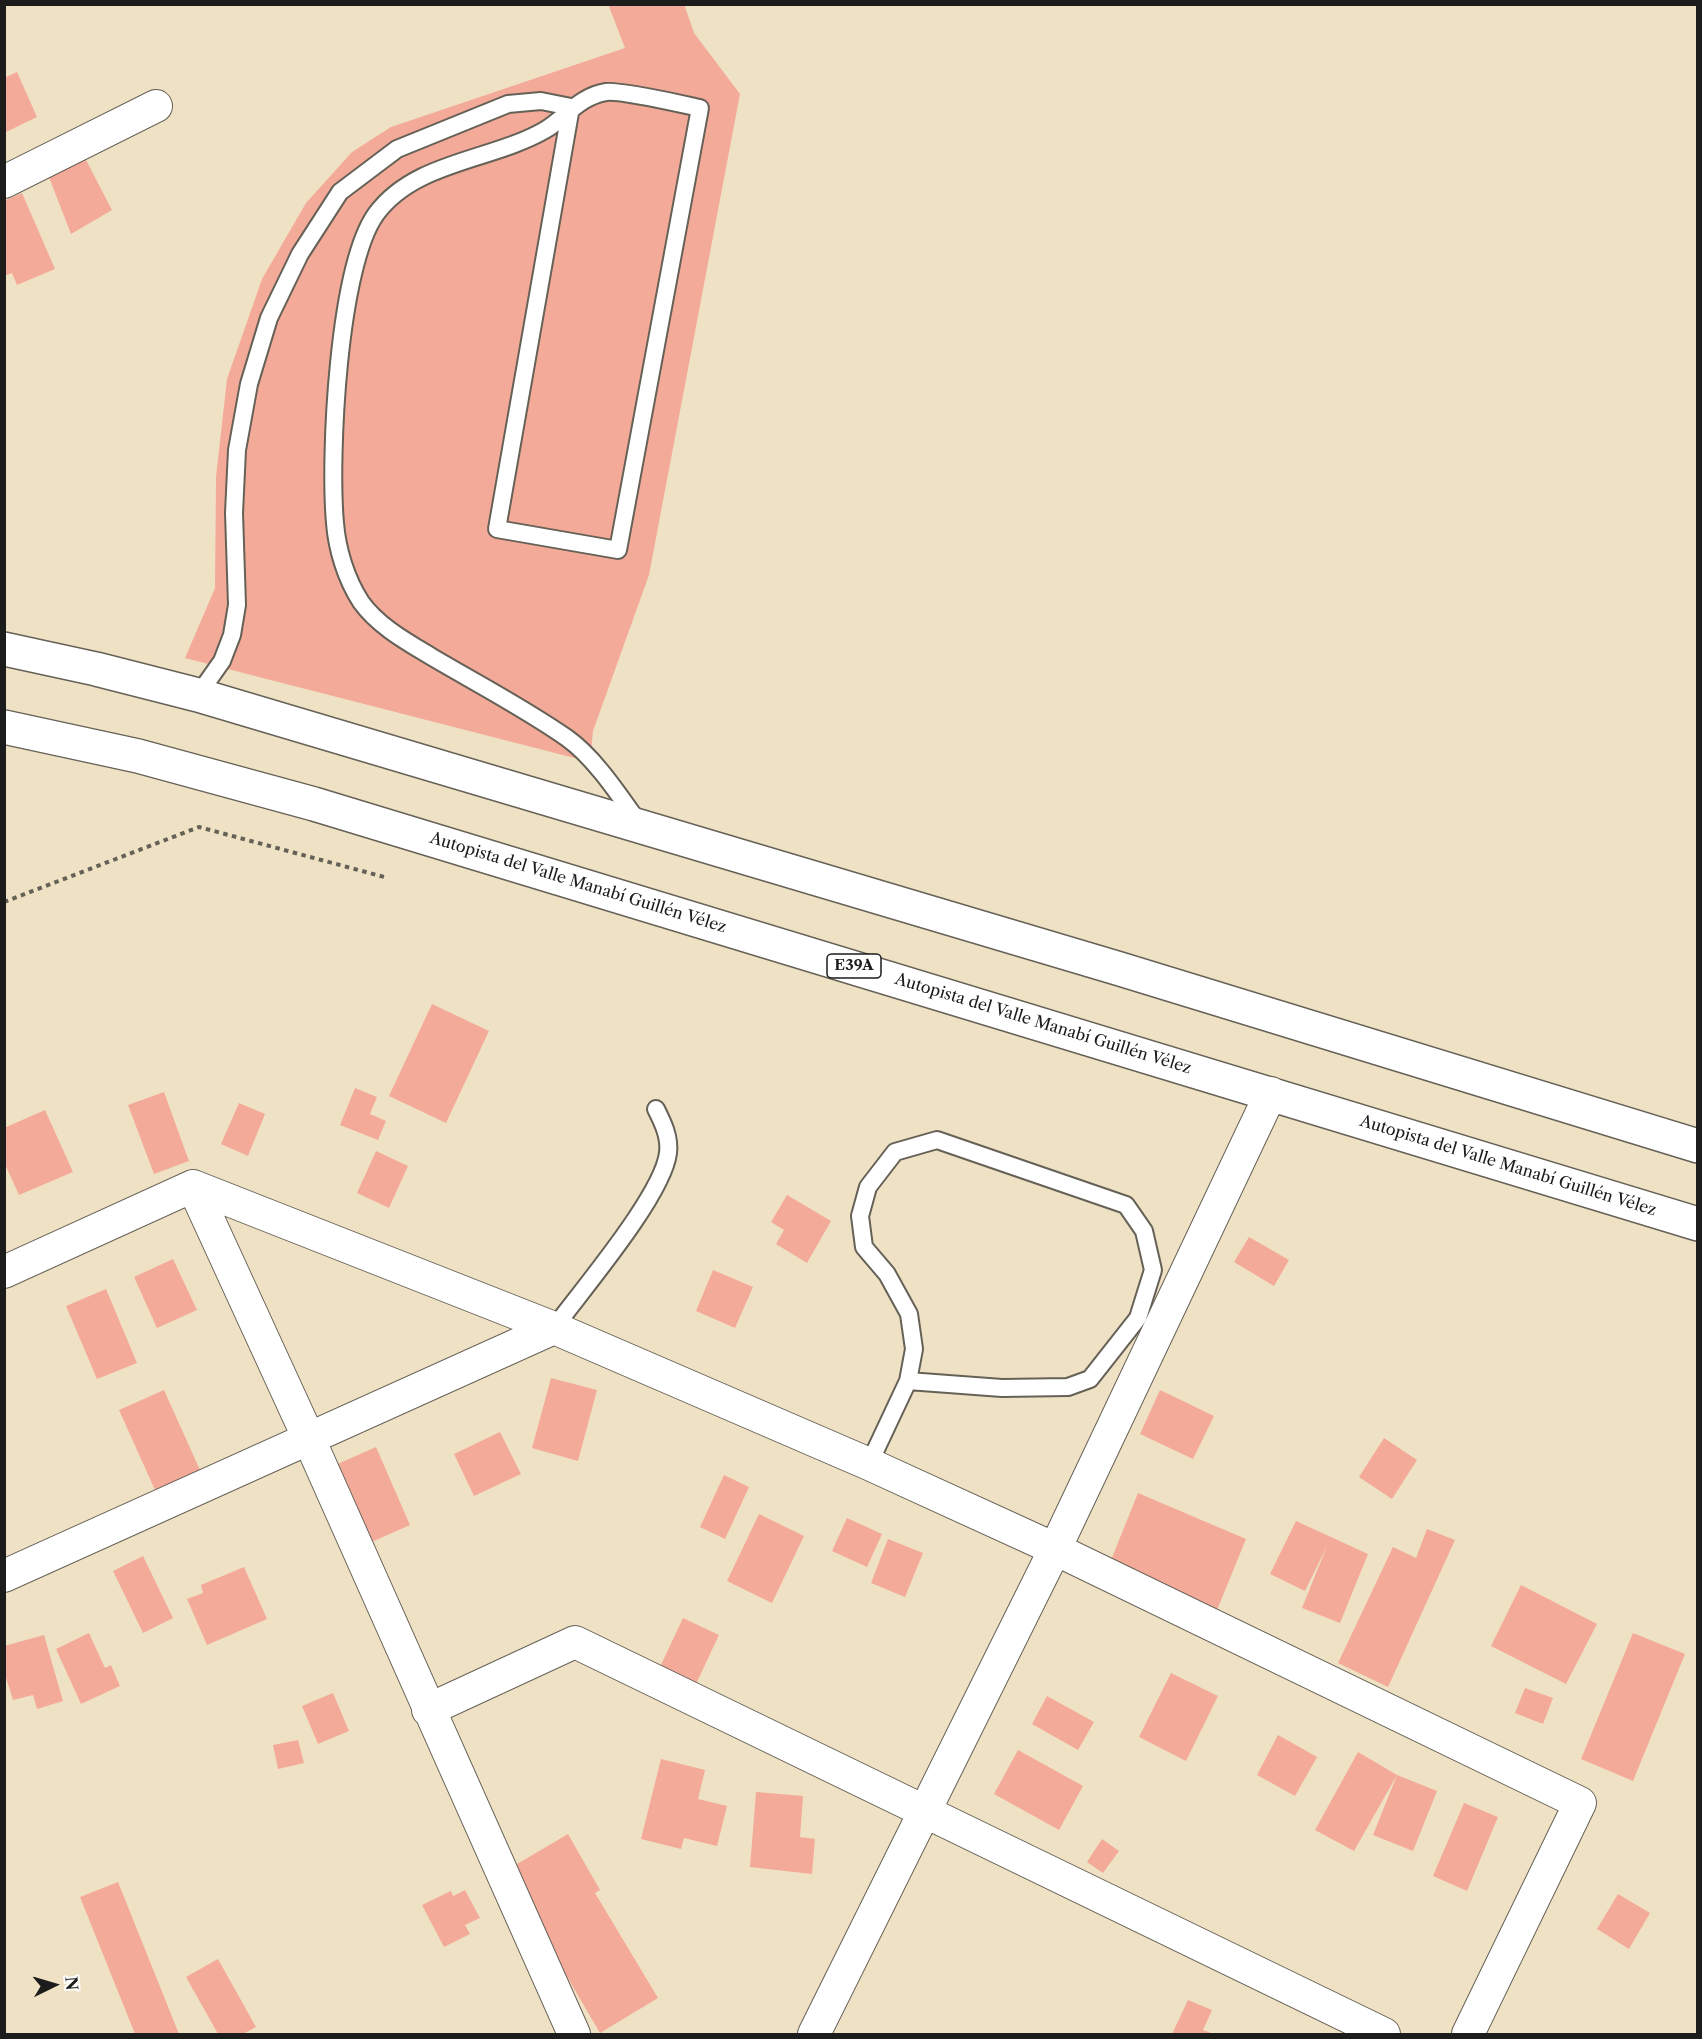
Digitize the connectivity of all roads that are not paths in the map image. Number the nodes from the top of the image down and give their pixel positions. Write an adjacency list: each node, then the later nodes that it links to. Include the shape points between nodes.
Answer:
1 (156, 106): 3 (street)
2 (571, 107): 2 (lane, via 497,530 618,550 700,108 606,92); 5 (lane, via 541,101 508,104 396,149 340,192 300,254 269,318 249,384 237,450 237,605 222,661); 7 (lane, via 547,129 400,188 376,214 360,246 346,311 334,436 335,524 344,567 362,603 387,629 569,739 610,782)
3 (4, 182)
4 (4, 650): 5 (main road)
5 (198, 695): 7 (main road)
6 (4, 727): 8 (main road, Autopista del Valle Manabí Guillén Vélez / E39A, via 138,756 314,804)
7 (640, 826): 10 (main road)
8 (1271, 1093): 12 (main road, Autopista del Valle Manabí Guillén Vélez / E39A); 18 (street)
9 (656, 1109): 14 (lane, via 667,1131 668,1154 653,1194)
10 (1698, 1146)
11 (193, 1186): 13 (street); 14 (street); 16 (street)
12 (1698, 1224)
13 (4, 1272)
14 (555, 1328): 16 (street); 17 (street)
15 (908, 1381): 15 (lane, via 914,1349 909,1314 887,1274 864,1247 860,1216 868,1187 895,1152 937,1140 1126,1205 1144,1231 1153,1270 1138,1318 1090,1379 1068,1387 1002,1388); 17 (lane)
16 (309, 1439): 19 (street); 20 (street)
17 (868, 1464): 18 (street)
18 (1055, 1549): 21 (street); 25 (street, via 1580,1803)
19 (4, 1576)
20 (428, 1710): 21 (street, via 575,1642); 22 (street)
21 (927, 1811): 23 (street); 24 (street)
22 (574, 2034)
23 (814, 2034)
24 (1384, 2034)
25 (1468, 2034)

